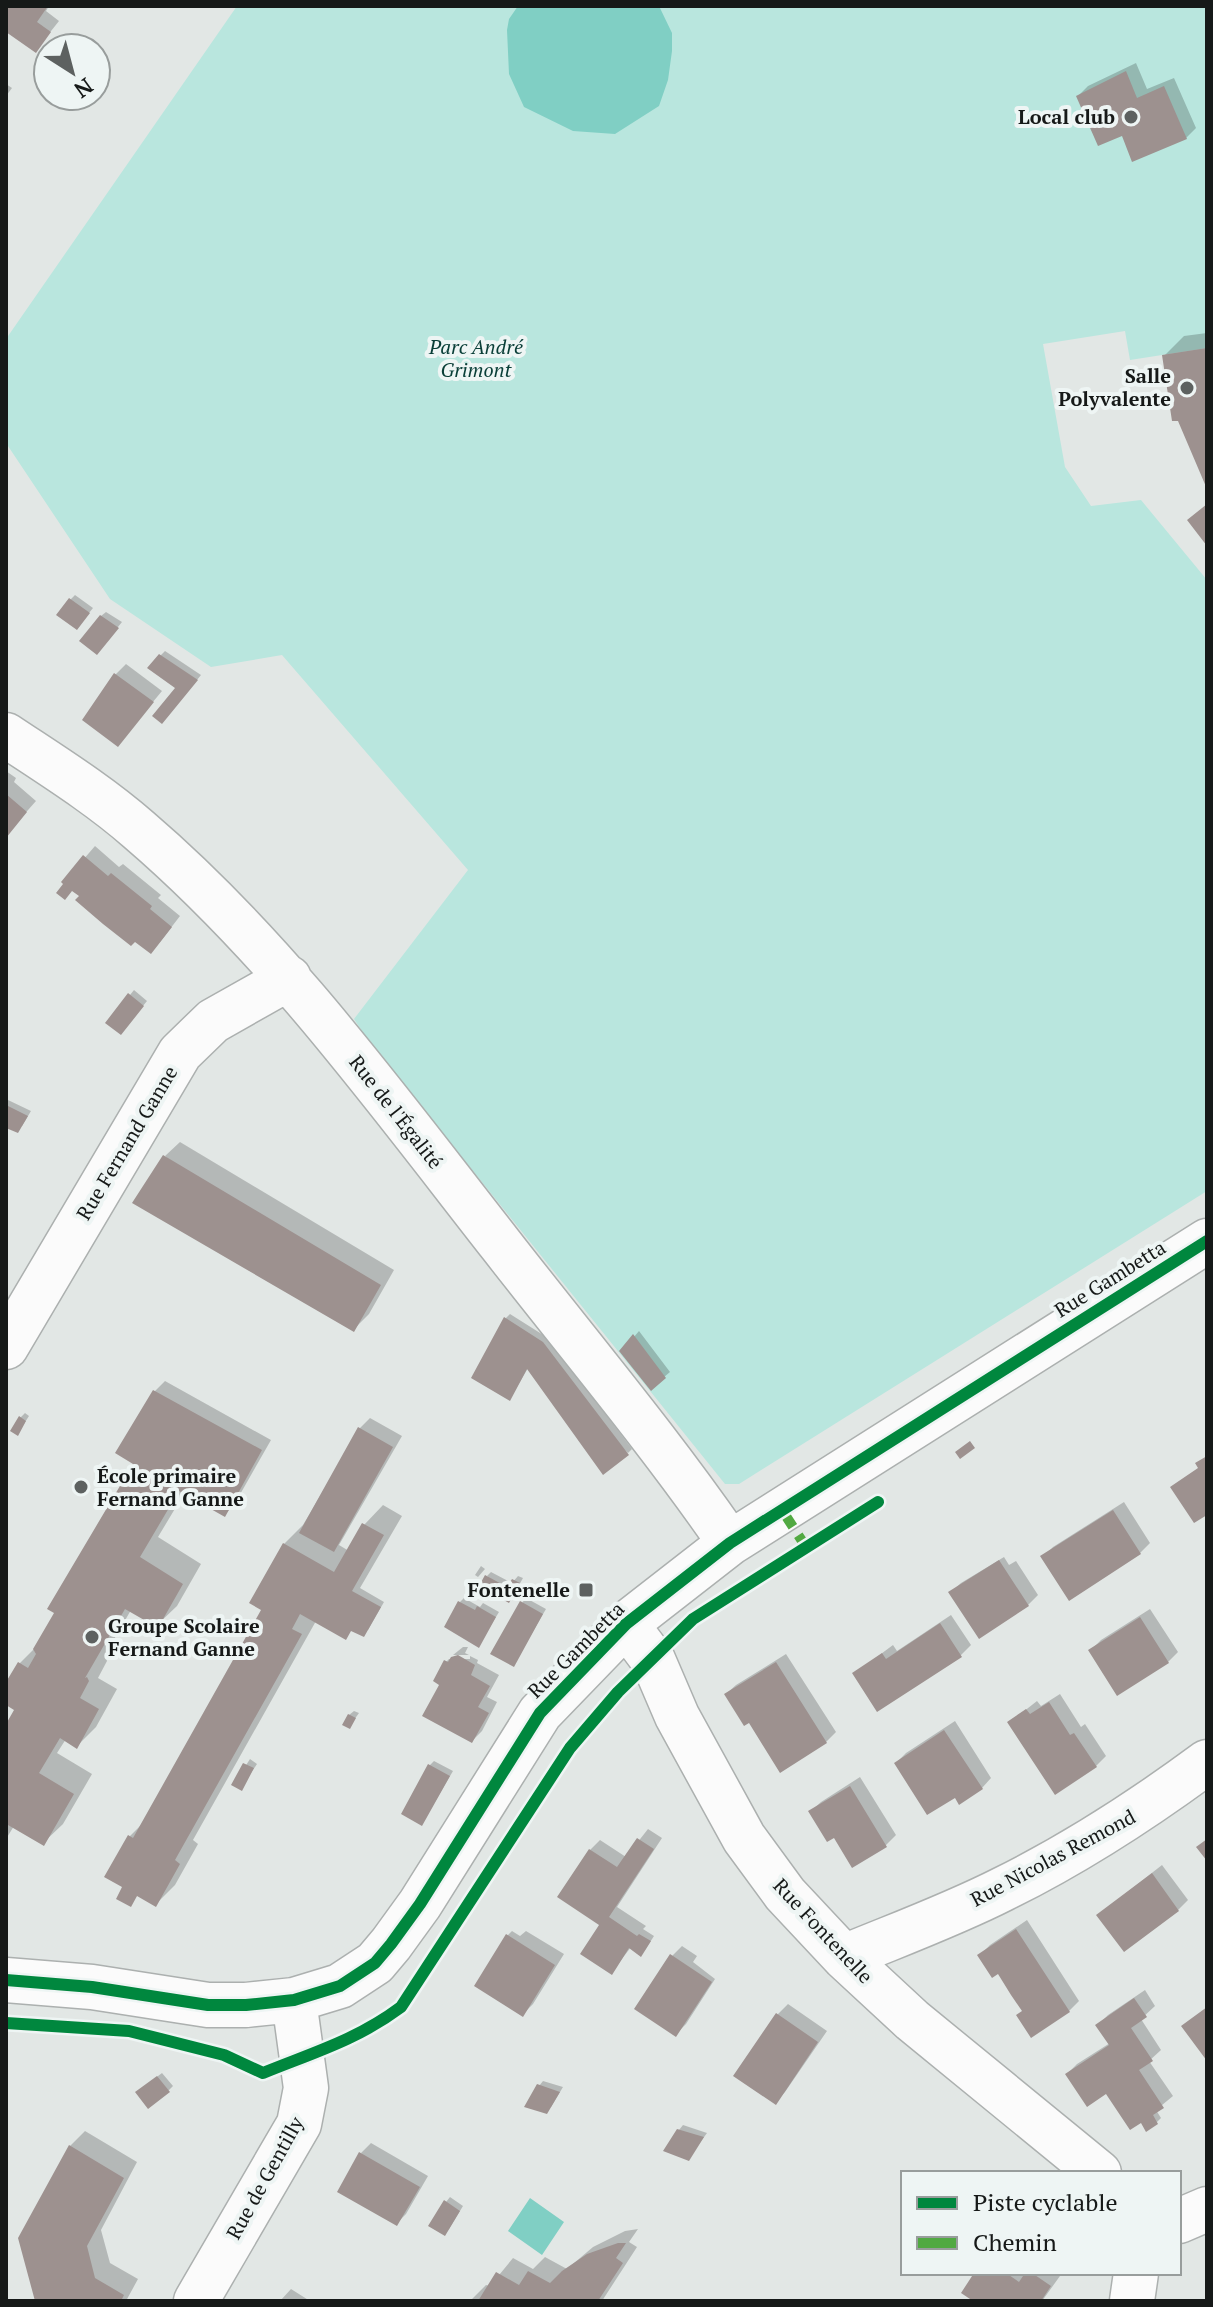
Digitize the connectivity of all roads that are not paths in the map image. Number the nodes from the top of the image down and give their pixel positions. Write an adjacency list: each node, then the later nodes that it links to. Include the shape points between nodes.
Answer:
1 (6, 735): 2 (street, Rue de l'Égalité, via 139,829)
2 (289, 978): 4 (street, Rue Fernand Ganne, via 213,1021 180,1053); 5 (street, Rue de l'Égalité)
3 (1207, 1241): 5 (street, Rue Gambetta)
4 (6, 1347)
5 (730, 1543): 6 (street, Rue Gambetta)
6 (626, 1624): 8 (street, Rue Fontenelle, via 653,1660 677,1716 744,1838 785,1894); 10 (street, Rue Gambetta, via 540,1713 420,1904 375,1963 340,1986)
7 (1207, 1762): 8 (street, Rue Nicolas Remond, via 1145,1808 1001,1891)
8 (844, 1957): 11 (street, Rue Fontenelle, via 912,2020)
9 (6, 1980): 10 (street, Rue Gambetta, via 208,2005)
10 (294, 2000): 15 (street, Rue de Gentilly, via 306,2088 299,2124)
11 (1097, 2171)
12 (1207, 2209): 13 (street)
13 (1181, 2220)
14 (1136, 2275): 16 (street)
15 (196, 2301)
16 (1132, 2301)

